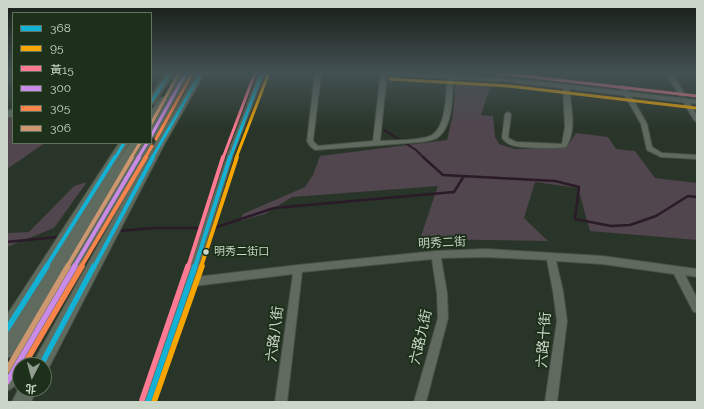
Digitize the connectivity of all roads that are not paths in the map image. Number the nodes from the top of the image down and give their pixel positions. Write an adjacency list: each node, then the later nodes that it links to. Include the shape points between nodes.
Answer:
1 (157, 92): 16 (main road)
2 (168, 92): 19 (main road)
3 (175, 92): 21 (main road)
4 (190, 92): 36 (main road)
5 (255, 92): 32 (street, via 231,153)
6 (316, 92): 22 (street, via 310,141 312,145 318,148)
7 (382, 92): 22 (street)
8 (448, 92): 22 (street, via 449,107 440,132 434,137)
9 (566, 92): 18 (street, via 568,131 564,146 508,142 505,138)
10 (618, 92): 13 (street)
11 (654, 92): 14 (street)
12 (681, 92): 14 (street)
13 (627, 93): 14 (street); 26 (street, via 644,124 649,148 661,155)
14 (684, 97): 15 (street); 17 (street); 20 (street)
15 (697, 97)
16 (152, 100)
17 (697, 102)
18 (508, 114)
19 (152, 116)
20 (697, 120)
21 (152, 134)
22 (376, 143)
23 (123, 144): 34 (main road)
24 (134, 144): 35 (main road)
25 (146, 144): 37 (main road)
26 (697, 157)
27 (436, 255): 28 (street, 明秀二街, via 486,253); 29 (street, 明秀二街); 40 (street, 六路九街, via 443,318)
28 (551, 257): 30 (street, 明秀二街, via 602,260); 41 (street, 六路十街, via 562,321)
29 (298, 269): 32 (street, 明秀二街); 39 (street, 六路八街)
30 (677, 270): 31 (street, 明秀二街); 33 (street)
31 (697, 273)
32 (190, 282): 38 (street)
33 (697, 308)
34 (7, 329)
35 (7, 350)
36 (45, 357)
37 (7, 382)
38 (148, 402)
39 (281, 402)
40 (420, 402)
41 (552, 402)

